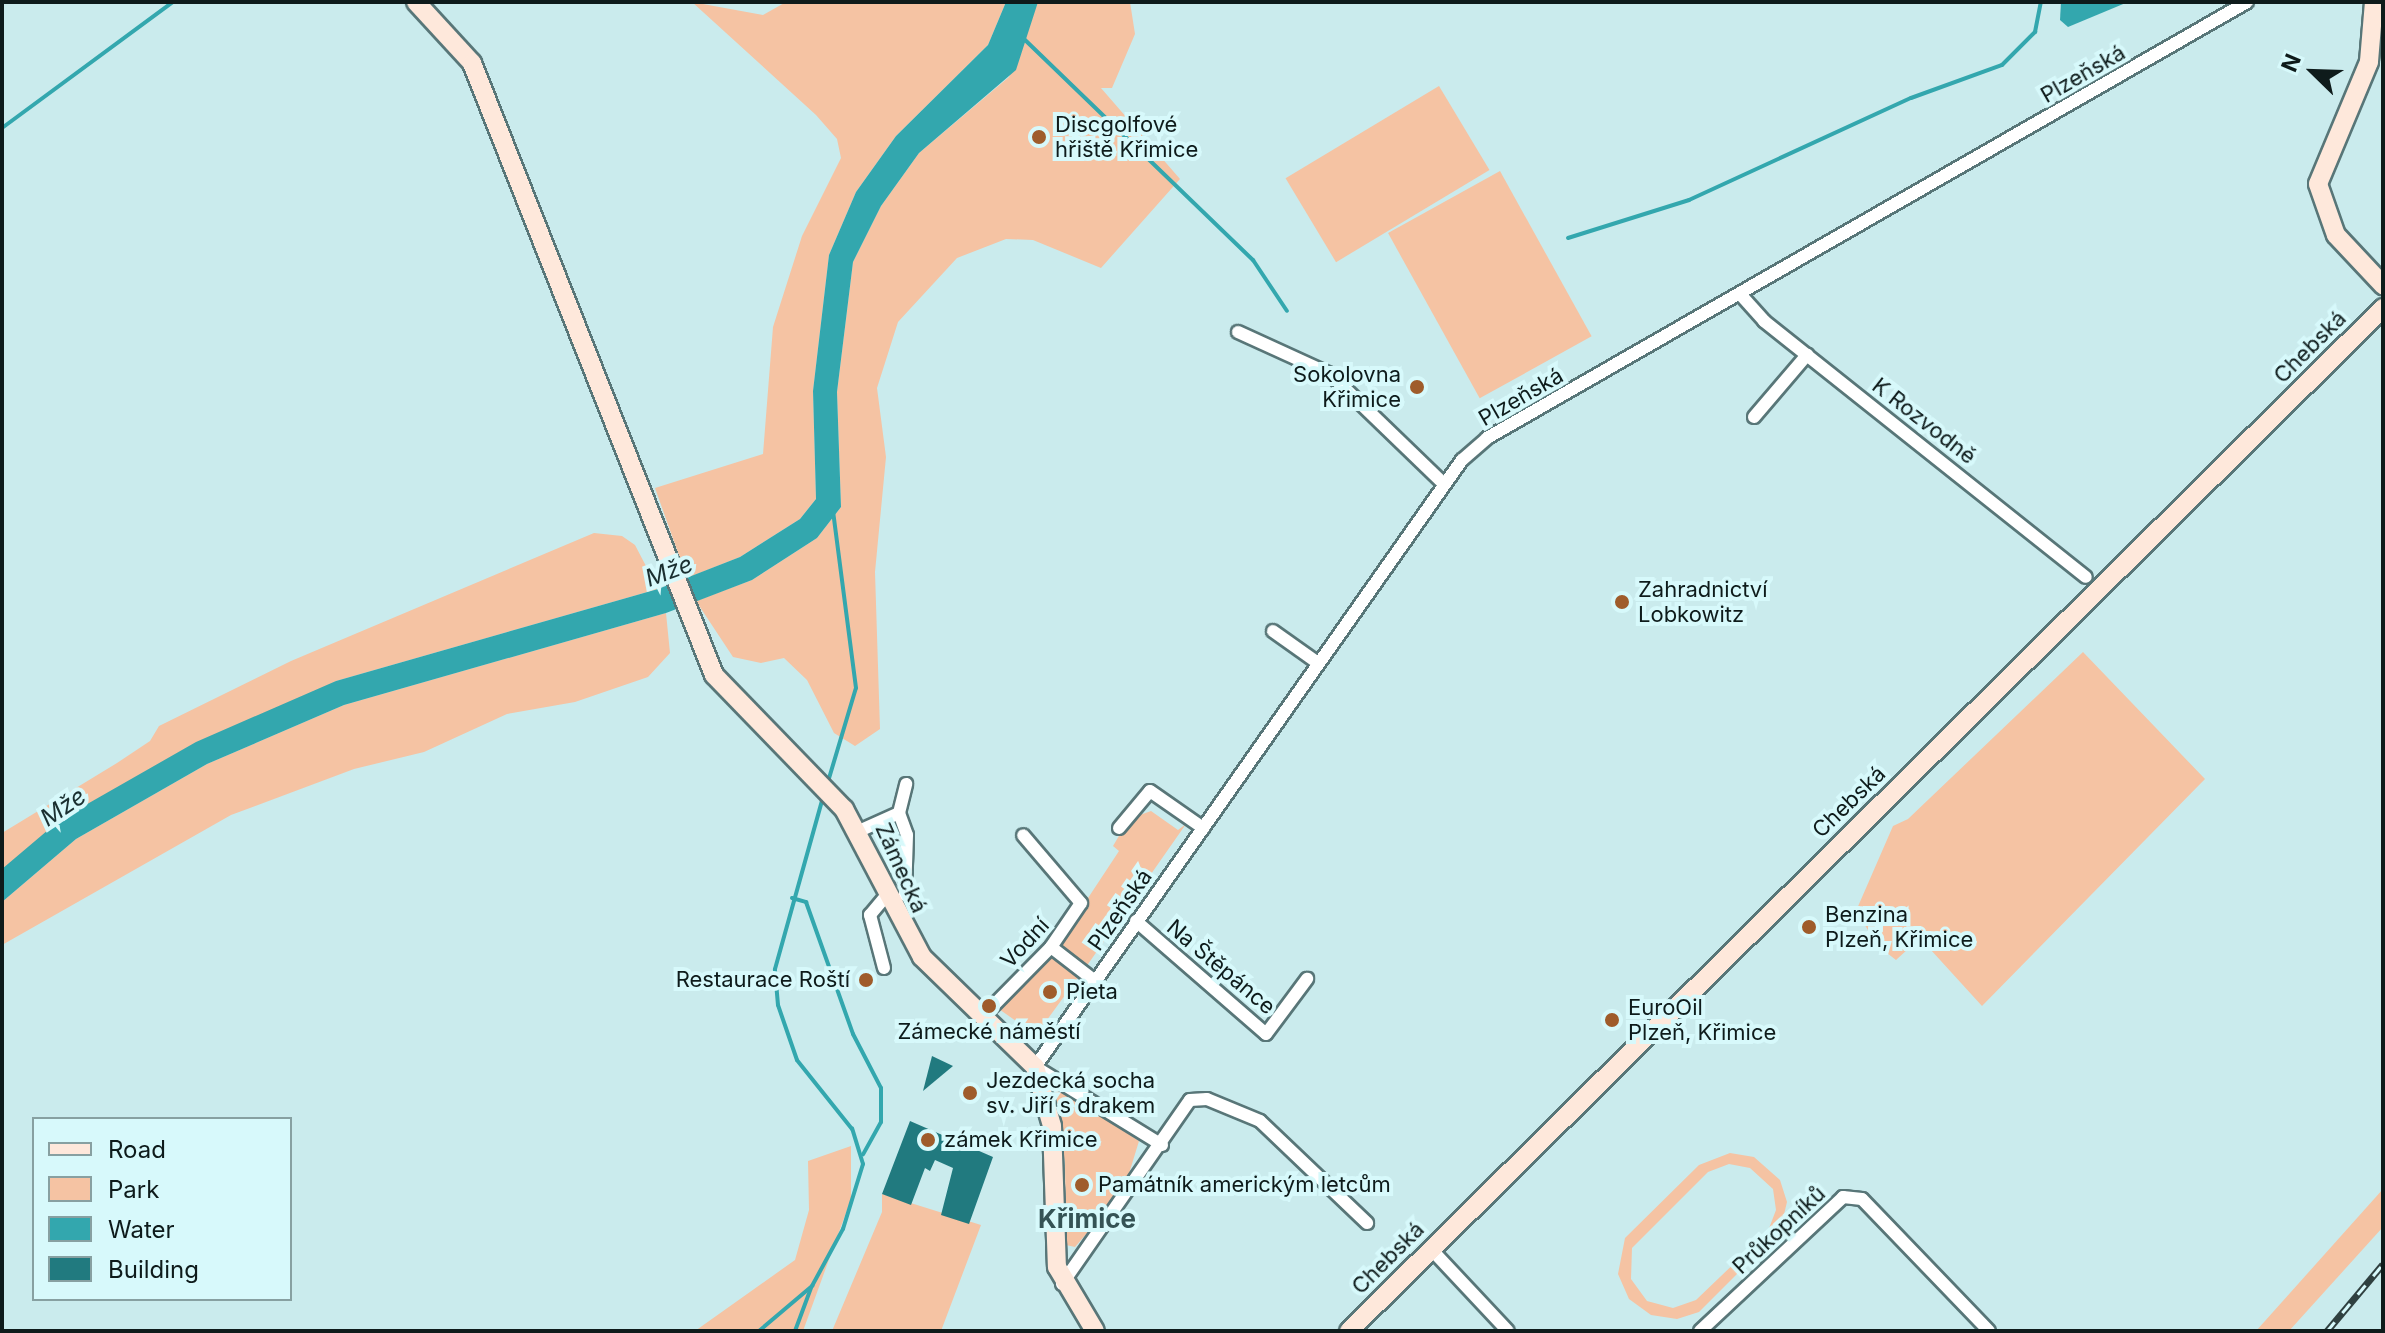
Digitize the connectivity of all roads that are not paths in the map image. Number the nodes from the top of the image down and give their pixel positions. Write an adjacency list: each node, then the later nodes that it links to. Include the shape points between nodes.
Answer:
1 (416, 2): 20 (main road, Zámecká, via 472,63 700,648 722,688 802,765)
2 (2247, 2): 7 (street, Plzeňská)
3 (2374, 2): 5 (main road, via 2373,43)
4 (2383, 68): 5 (main road)
5 (2354, 99): 6 (main road, via 2322,165 2319,194 2336,235)
6 (2383, 285)
7 (1740, 294): 10 (street, K Rozvodně); 12 (street, Plzeňská, via 1487,438)
8 (2383, 308): 32 (main road, Chebská)
9 (1238, 332): 12 (street, via 1330,374)
10 (1807, 355): 11 (street); 13 (street, K Rozvodně)
11 (1754, 417)
12 (1444, 484): 15 (street, Plzeňská)
13 (2086, 577)
14 (1273, 631): 15 (street)
15 (1318, 663): 19 (street, Plzeňská)
16 (906, 784): 17 (street)
17 (899, 813): 20 (street); 22 (street, via 907,835)
18 (1119, 828): 19 (street, via 1150,791)
19 (1203, 828): 23 (street, Plzeňská)
20 (859, 831): 22 (main road, Zámecká)
21 (1023, 835): 24 (street, Vodní, via 1081,903)
22 (896, 895): 25 (street, via 870,915); 29 (main road, Zámecká, via 922,957)
23 (1136, 921): 26 (street, Na Štěpánce, via 1266,1034); 27 (street, Plzeňská)
24 (1051, 947): 27 (street); 28 (street, Vodní)
25 (884, 968)
26 (1307, 979)
27 (1095, 981): 29 (street, Plzeňská)
28 (992, 1007)
29 (1035, 1067): 30 (street); 33 (main road, via 1052,1126 1055,1255)
30 (1162, 1145): 31 (street, via 1190,1100 1207,1099 1260,1121); 33 (street)
31 (1367, 1223)
32 (1431, 1249): 35 (main road, Chebská); 36 (street)
33 (1065, 1289): 34 (main road)
34 (1095, 1331)
35 (1349, 1331)
36 (1508, 1331)
37 (1700, 1331): 38 (street, Průkopníků, via 1843,1197 1862,1199)
38 (1989, 1331)

